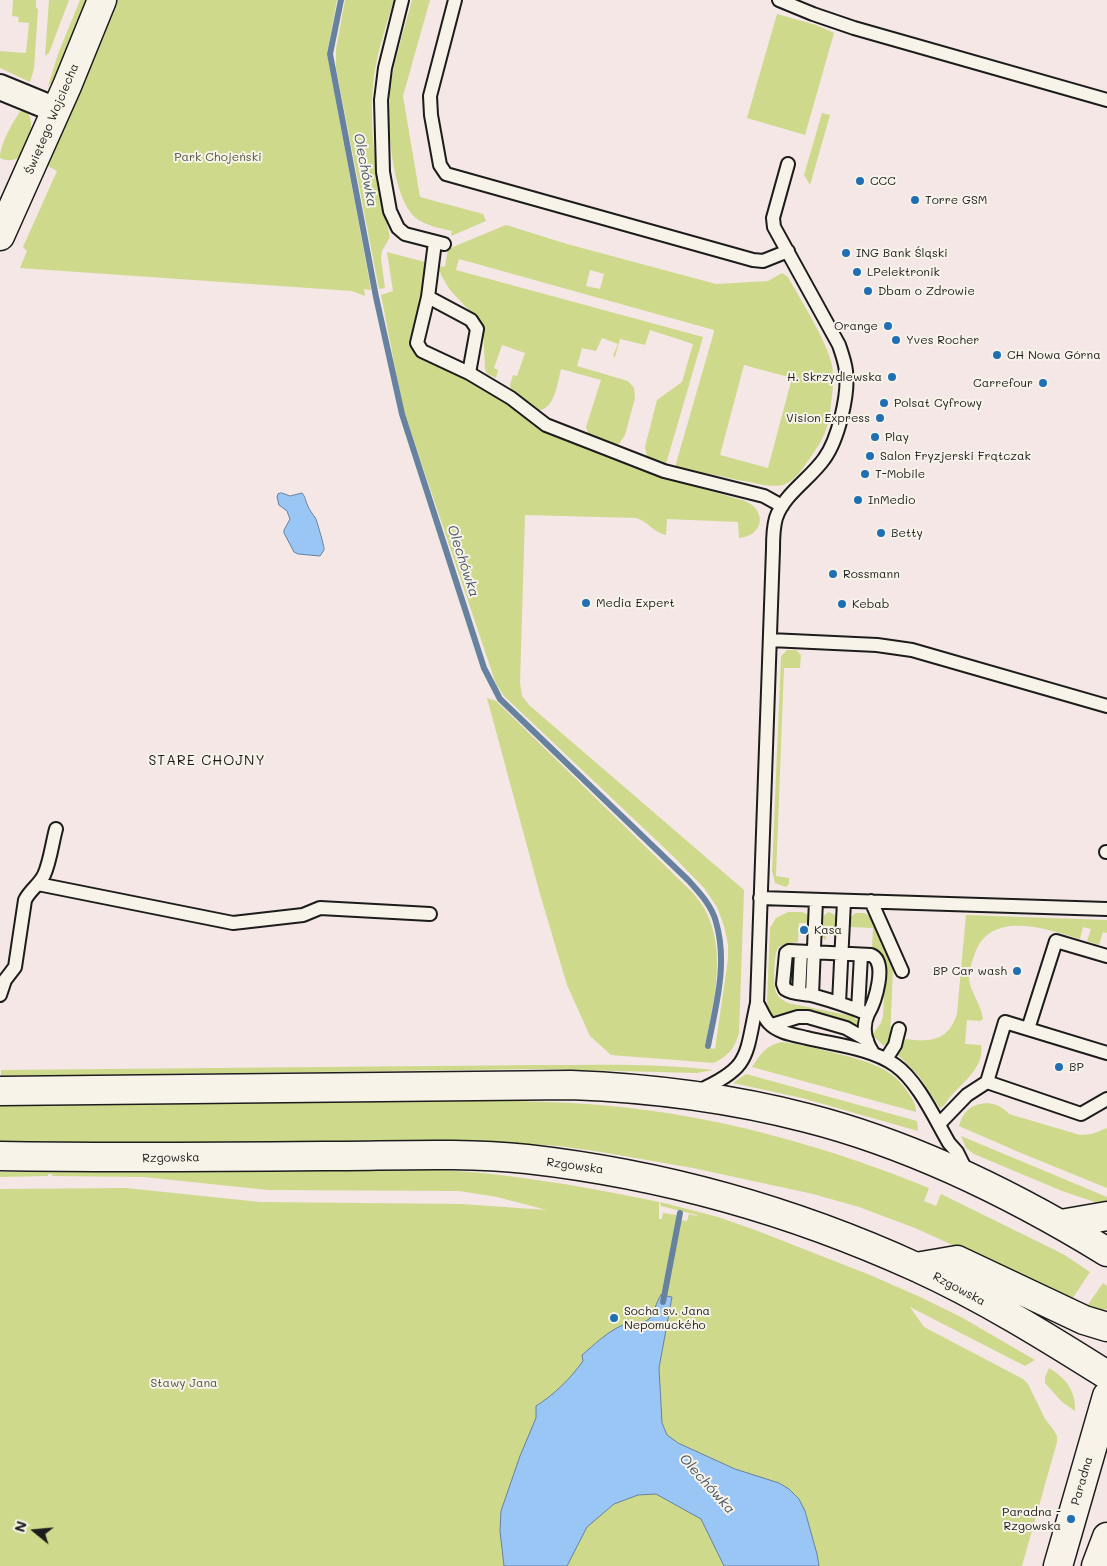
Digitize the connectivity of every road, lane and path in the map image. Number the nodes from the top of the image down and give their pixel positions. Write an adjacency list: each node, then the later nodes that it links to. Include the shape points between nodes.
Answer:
1 (102, 0): 7 (main road, Świętego Wojciecha)
2 (402, 0): 11 (lane, via 385,68 381,100 384,172 390,211 398,228 405,234 439,243)
3 (455, 0): 10 (lane, via 430,96 440,165 446,174 753,260 763,261)
4 (779, 0): 6 (lane, via 854,28)
5 (0, 87): 7 (street)
6 (1107, 100)
7 (56, 110): 9 (main road, Świętego Wojciecha)
8 (788, 164): 10 (lane, via 773,218 774,227)
9 (0, 236)
10 (788, 251): 13 (lane, via 839,345 846,372 834,441 825,458)
11 (428, 297): 12 (lane, via 471,320 477,329); 12 (lane, via 417,343 422,351)
12 (469, 373): 13 (lane, via 511,398 546,425 664,470 764,496)
13 (782, 506): 14 (lane, via 774,531)
14 (770, 640): 15 (lane, via 877,645 912,650); 18 (lane)
15 (1107, 706)
16 (56, 829): 17 (lane, via 44,874)
17 (38, 884): 23 (lane, via 233,923 303,915 320,908); 29 (lane, via 29,891 25,900 16,967 5,980)
18 (760, 898): 19 (lane); 31 (lane)
19 (816, 900): 20 (lane); 24 (lane)
20 (844, 901): 21 (lane); 25 (lane)
21 (871, 901): 22 (lane); 28 (lane)
22 (1107, 909)
23 (430, 914)
24 (814, 952): 25 (lane); 30 (lane); 30 (lane, via 789,952 785,955 783,984 787,991)
25 (842, 954): 26 (lane); 32 (lane)
26 (860, 955): 33 (lane); 33 (lane, via 874,956 879,963 877,994)
27 (1107, 956): 36 (lane, via 1056,941)
28 (902, 971)
29 (0, 995)
30 (812, 995): 32 (lane)
31 (757, 1003): 34 (lane); 43 (lane, via 746,1054 738,1068 720,1081)
32 (839, 1003): 33 (lane)
33 (863, 1012): 37 (lane)
34 (772, 1025): 37 (lane, via 808,1017 846,1028); 38 (lane, via 790,1034)
35 (899, 1029): 40 (lane, via 895,1045)
36 (1028, 1029): 39 (lane); 41 (lane, via 1005,1022)
37 (866, 1040): 38 (lane)
38 (872, 1053): 40 (lane)
39 (1107, 1053)
40 (886, 1059): 45 (lane, via 913,1082)
41 (987, 1082): 44 (lane, via 1080,1114); 45 (lane, via 967,1095)
42 (0, 1091): 43 (main road, via 571,1085)
43 (690, 1094): 47 (main road, via 818,1121 902,1149)
44 (1107, 1099)
45 (939, 1124): 47 (lane)
46 (0, 1156): 51 (main road, Rzgowska, via 449,1155 533,1160 625,1174 764,1209 850,1239)
47 (970, 1177): 49 (main road)
48 (1107, 1216): 49 (main road)
49 (1061, 1224): 50 (main road)
50 (1107, 1252)
51 (916, 1267): 52 (main road, via 957,1260 1084,1320); 53 (main road, Rzgowska, via 1042,1334)
52 (1107, 1327)
53 (1107, 1375)
54 (1107, 1396): 55 (main road, Paradna)
55 (1058, 1566)

